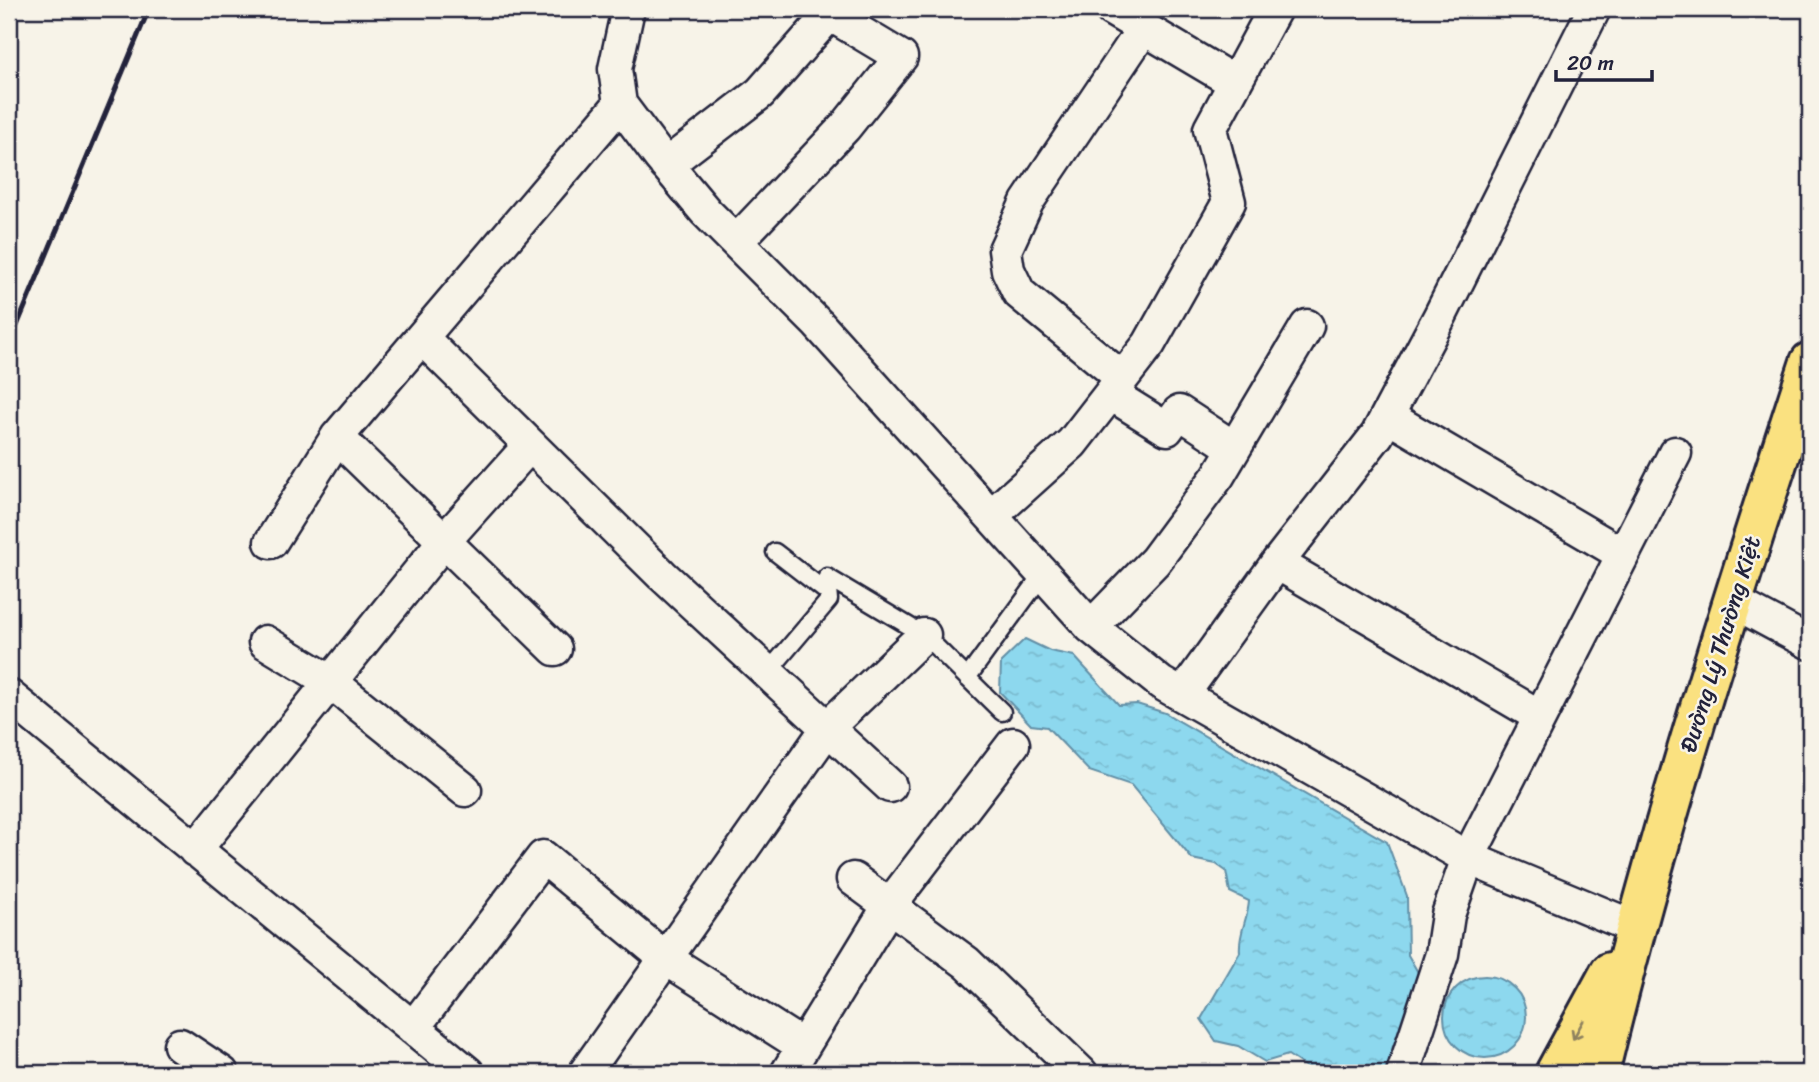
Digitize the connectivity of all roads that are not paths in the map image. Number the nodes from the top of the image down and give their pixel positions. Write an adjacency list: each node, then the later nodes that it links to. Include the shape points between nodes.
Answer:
1 (628, 9): 8 (street, via 615,69)
2 (1111, 9): 6 (street)
3 (1275, 9): 7 (street)
4 (1594, 9): 15 (street)
5 (825, 12): 9 (street, via 760,93); 10 (street, via 901,57 845,127)
6 (1144, 28): 7 (street); 14 (street, via 1027,202 1005,250 1018,293)
7 (1234, 82): 14 (street, via 1210,129 1229,202 1149,344)
8 (620, 104): 9 (street); 12 (street)
9 (666, 165): 10 (street)
10 (736, 242): 20 (street, via 818,324)
11 (1307, 326): 18 (street)
12 (422, 338): 16 (street); 17 (street)
13 (1810, 362): 28 (main road, Đường Lý Thường Kiệt)
14 (1116, 386): 18 (street, via 1167,429 1179,412); 20 (street, via 1072,443)
15 (1387, 416): 24 (street); 25 (street)
16 (337, 437): 21 (street); 22 (street)
17 (530, 444): 21 (street); 34 (street)
18 (1234, 448): 29 (street, via 1155,561)
19 (1675, 453): 24 (street)
20 (990, 516): 26 (street)
21 (444, 541): 33 (street); 36 (street)
22 (271, 542)
23 (775, 552): 27 (lane)
24 (1622, 554): 40 (street)
25 (1277, 563): 37 (street); 40 (street)
26 (1043, 574): 29 (street); 35 (lane)
27 (828, 593): 30 (lane, via 827,577); 34 (lane, via 829,600)
28 (1732, 601): 32 (street); 49 (main road, Đường Lý Thường Kiệt)
29 (1091, 627): 37 (street, via 1161,683)
30 (924, 635): 35 (lane); 41 (street)
31 (265, 642): 36 (street)
32 (1810, 643)
33 (555, 649)
34 (768, 672): 41 (street)
35 (967, 678): 39 (lane)
36 (331, 682): 44 (street); 45 (street)
37 (1182, 694): 46 (street)
38 (9, 696): 45 (street)
39 (1002, 712)
40 (1539, 716): 46 (street)
41 (829, 726): 43 (street); 50 (street)
42 (1013, 744): 48 (street)
43 (890, 786)
44 (465, 790)
45 (195, 850): 51 (street)
46 (1468, 858): 49 (street); 59 (street)
47 (853, 879): 48 (street)
48 (890, 906): 53 (street); 58 (street, via 967,963)
49 (1634, 927): 60 (main road, Đường Lý Thường Kiệt, one-way to 60); 61 (main road, Đường Lý Thường Kiệt)
50 (665, 958): 51 (street, via 543,857); 53 (street); 56 (street)
51 (412, 1028): 55 (street)
52 (180, 1045): 54 (street)
53 (803, 1046): 57 (street)
54 (222, 1073)
55 (468, 1073)
56 (585, 1073)
57 (788, 1073)
58 (1081, 1073)
59 (1403, 1073)
60 (1555, 1073)
61 (1599, 1073)

